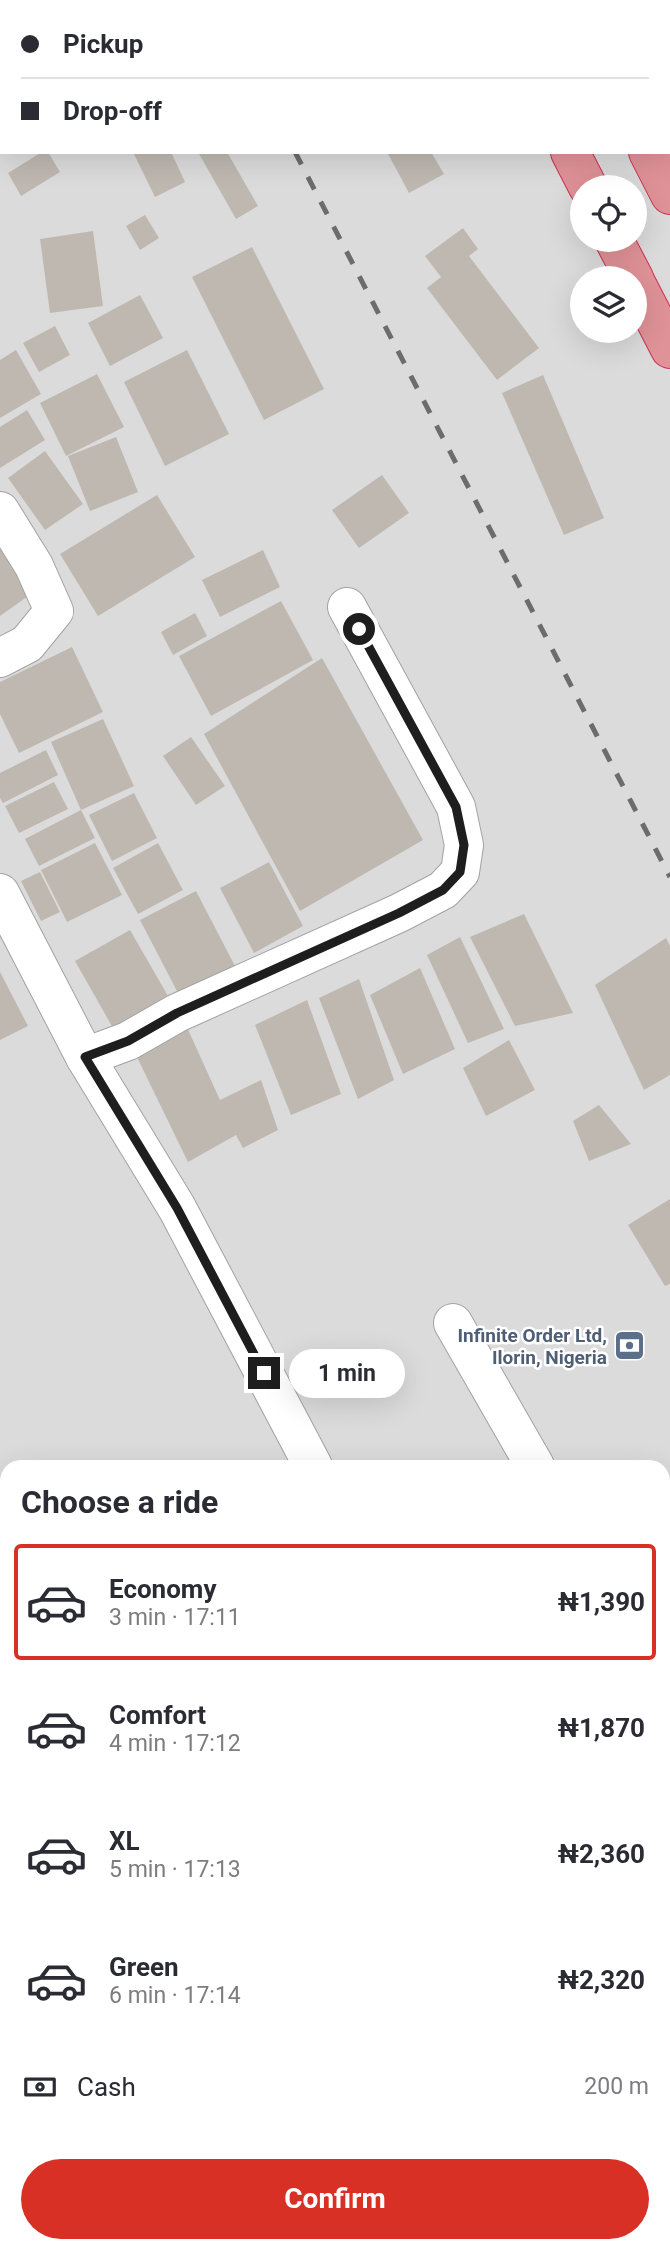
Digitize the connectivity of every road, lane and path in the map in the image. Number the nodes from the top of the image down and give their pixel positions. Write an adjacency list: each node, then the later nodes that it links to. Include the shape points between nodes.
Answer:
1 (571, 154): 3 (highway)
2 (649, 154): 4 (highway)
3 (581, 175)
4 (670, 195)
5 (647, 304): 6 (highway)
6 (670, 349)
7 (0, 511): 9 (street, via 34,566 54,611 27,644)
8 (347, 607): 11 (street, via 456,807 464,845 460,872 443,890 399,913)
9 (0, 659)
10 (0, 893): 11 (street)
11 (85, 1057): 13 (street, via 177,1208)
12 (453, 1324): 14 (street)
13 (310, 1460)
14 (532, 1460)

